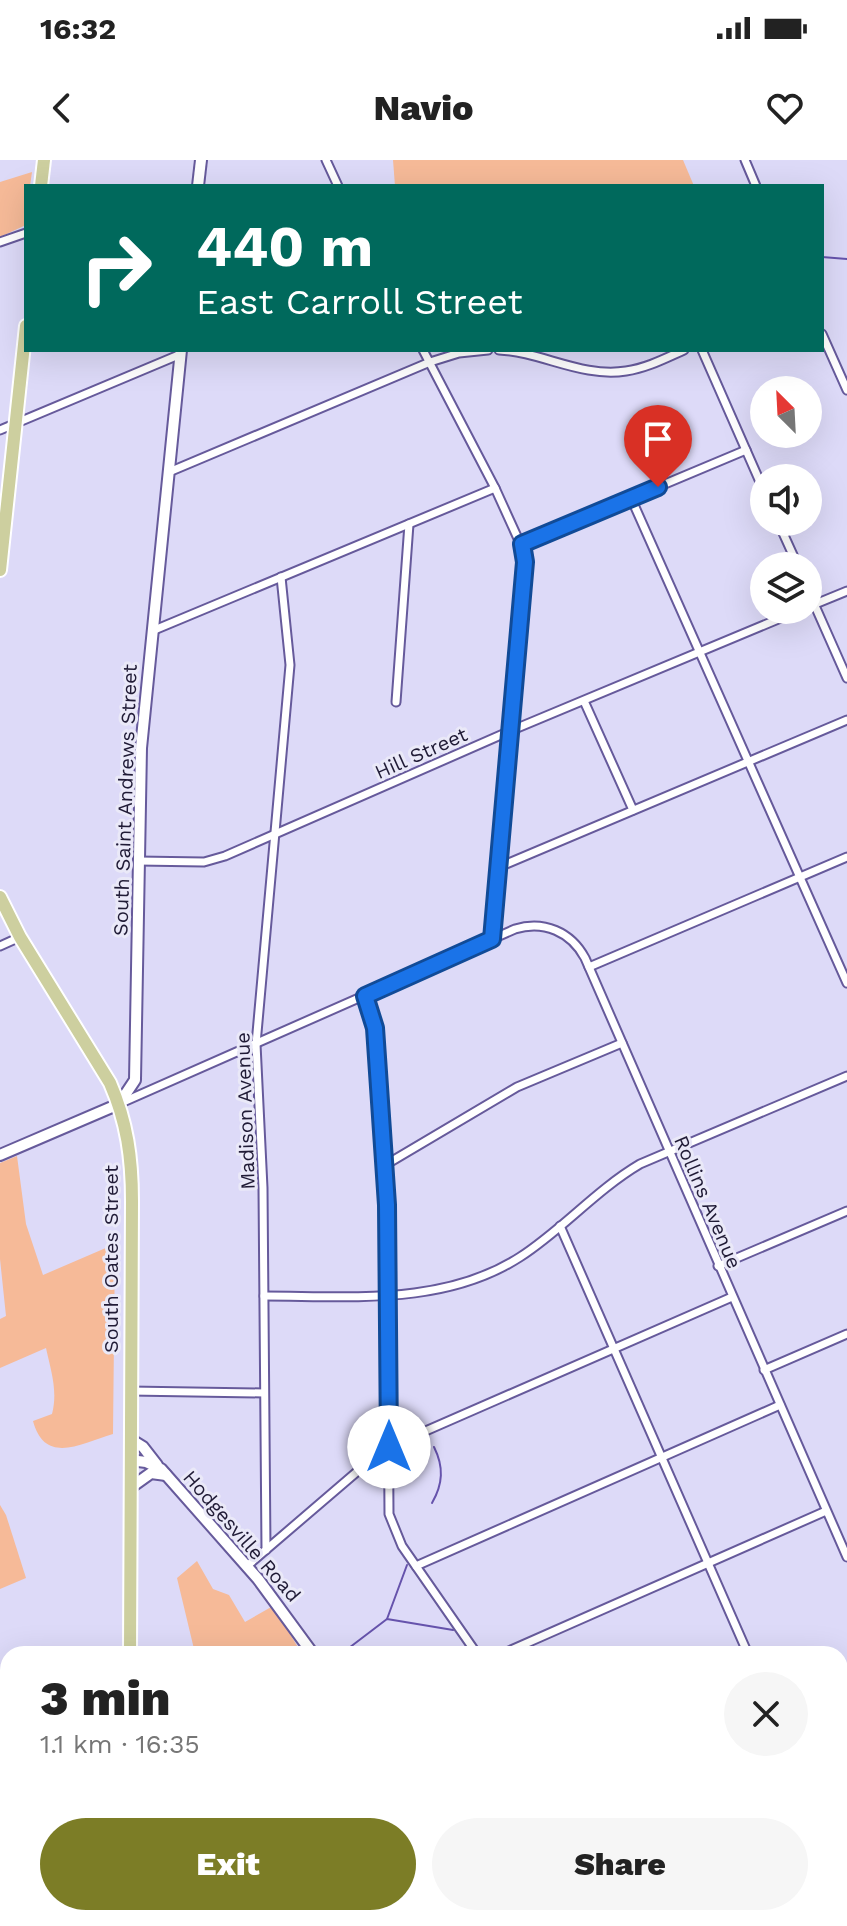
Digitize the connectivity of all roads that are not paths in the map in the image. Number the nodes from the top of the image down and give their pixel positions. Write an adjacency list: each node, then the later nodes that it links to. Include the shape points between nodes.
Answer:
1 (44, 160): 5 (main road)
2 (201, 160): 6 (street)
3 (326, 160): 7 (street)
4 (745, 160): 8 (street)
5 (41, 184)
6 (198, 184)
7 (337, 184)
8 (755, 184)
9 (24, 234): 10 (street)
10 (0, 242)
11 (824, 338): 20 (street)
12 (24, 346): 21 (main road)
13 (181, 352): 21 (street); 25 (street, South Saint Andrews Street)
14 (424, 352): 19 (street)
15 (469, 352): 19 (street)
16 (514, 352): 17 (street, via 611,373)
17 (679, 352)
18 (703, 352): 23 (street)
19 (430, 362): 25 (street); 26 (street)
20 (847, 390)
21 (16, 424): 22 (street); 30 (main road)
22 (0, 430)
23 (746, 450): 24 (street); 27 (street)
24 (752, 464)
25 (169, 472): 36 (street, South Saint Andrews Street)
26 (495, 488): 28 (street); 29 (street)
27 (631, 498): 29 (street); 37 (street)
28 (409, 524): 31 (street); 40 (street)
29 (522, 544): 42 (street, via 525,562)
30 (0, 570)
31 (281, 577): 36 (street); 45 (street, Madison Avenue, via 290,665)
32 (847, 591): 33 (street)
33 (822, 601)
34 (766, 624): 37 (street, Hill Street)
35 (820, 624): 38 (street)
36 (152, 631): 47 (street, South Saint Andrews Street)
37 (699, 652): 39 (street, Hill Street); 43 (street)
38 (847, 678)
39 (584, 701): 42 (street, Hill Street); 44 (street)
40 (396, 702)
41 (847, 720): 43 (street)
42 (510, 731): 45 (street, Hill Street); 48 (street)
43 (747, 762): 44 (street); 49 (street)
44 (633, 810): 48 (street)
45 (275, 834): 47 (street, Hill Street, via 213,861); 58 (street, Madison Avenue)
46 (847, 857): 49 (street)
47 (138, 861): 60 (street, South Saint Andrews Street, via 135,1080)
48 (499, 867): 52 (street)
49 (799, 877): 54 (street); 55 (street)
50 (0, 897): 51 (main road, South Oates Street)
51 (20, 937): 53 (street); 60 (main road, South Oates Street, via 102,1067)
52 (492, 939): 54 (street, Rollins Avenue, via 522,927 551,928 577,945); 56 (street, Rollins Avenue)
53 (0, 946)
54 (589, 967): 57 (street, Rollins Avenue)
55 (847, 983)
56 (365, 996): 58 (street, Rollins Avenue); 63 (street, via 375,1028)
57 (622, 1043): 61 (street, Rollins Avenue); 63 (street, via 517,1087)
58 (256, 1044): 60 (street, Rollins Avenue); 68 (street, Madison Avenue)
59 (847, 1076): 61 (street)
60 (119, 1104): 62 (street); 73 (main road, South Oates Street, via 132,1164)
61 (670, 1152): 65 (street, via 628,1172); 66 (street, Rollins Avenue)
62 (0, 1155)
63 (384, 1163): 67 (street)
64 (847, 1211): 66 (street)
65 (560, 1226): 67 (street, via 520,1257 480,1277 442,1289); 71 (street)
66 (718, 1266): 69 (street, Rollins Avenue)
67 (389, 1295): 68 (street); 77 (street)
68 (264, 1296): 74 (street, Madison Avenue)
69 (732, 1297): 71 (street); 72 (street, Rollins Avenue)
70 (847, 1334): 72 (street)
71 (615, 1348): 77 (street); 78 (street)
72 (764, 1370): 75 (street, Rollins Avenue)
73 (130, 1391): 74 (street); 76 (main road, South Oates Street)
74 (264, 1393): 83 (street, Madison Avenue)
75 (780, 1405): 78 (street); 82 (street, Rollins Avenue)
76 (130, 1439): 79 (main road, South Oates Street); 80 (street)
77 (389, 1447): 83 (street); 87 (street, via 391,1523)
78 (663, 1457): 85 (street); 87 (street)
79 (130, 1460): 80 (street, Hodgesville Road); 81 (main road, South Oates Street)
80 (164, 1472): 81 (street, via 151,1473); 86 (street, Hodgesville Road)
81 (130, 1488): 88 (main road, South Oates Street)
82 (826, 1511): 84 (street, Rollins Avenue); 85 (street)
83 (266, 1550): 86 (street)
84 (847, 1557)
85 (709, 1563): 91 (street); 92 (street)
86 (247, 1566): 89 (street, Hodgesville Road)
87 (416, 1566): 90 (street)
88 (130, 1646)
89 (308, 1646)
90 (471, 1646)
91 (520, 1646)
92 (745, 1646)

